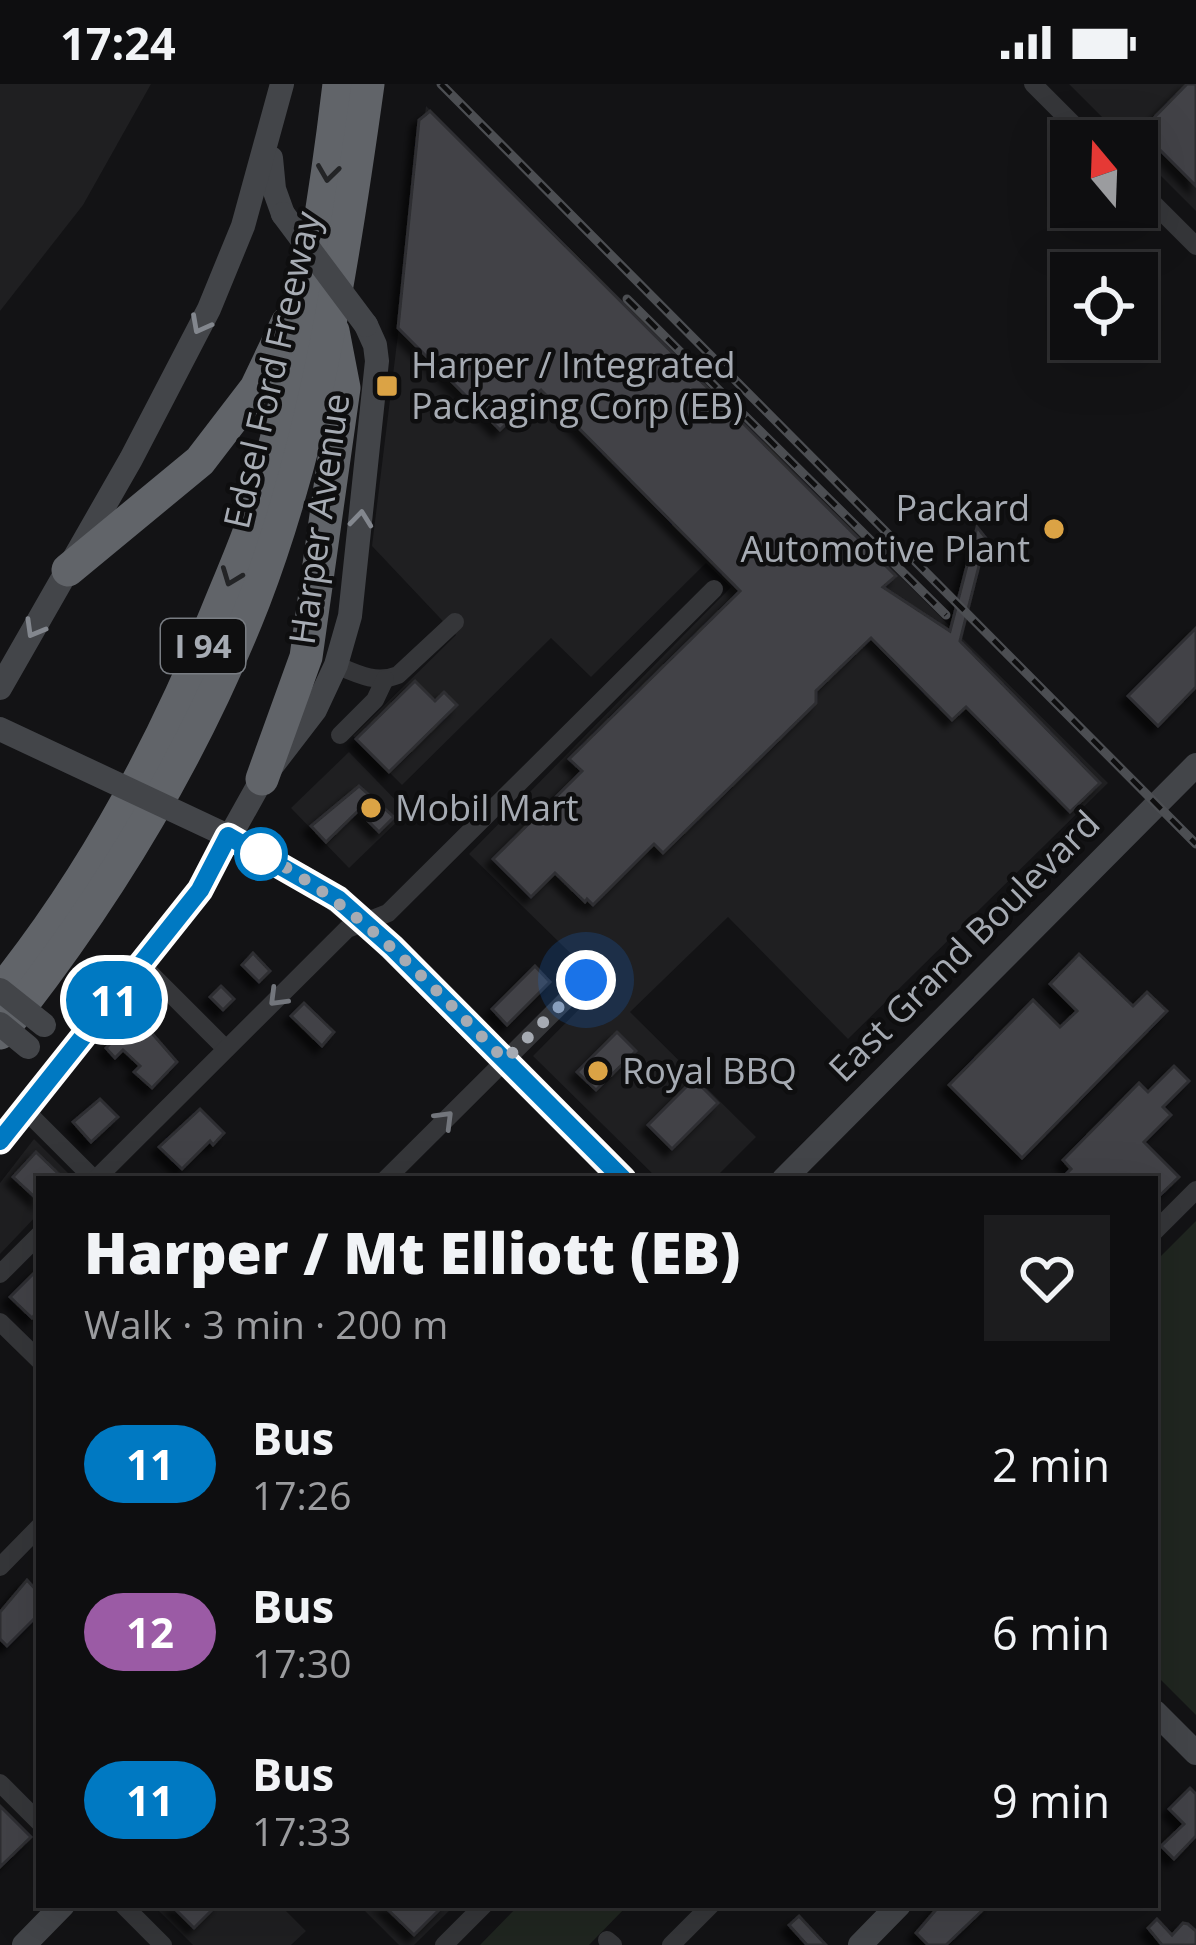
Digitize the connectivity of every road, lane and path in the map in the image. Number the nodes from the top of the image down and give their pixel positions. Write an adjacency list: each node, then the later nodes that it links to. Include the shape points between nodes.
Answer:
1 (283, 84): 6 (main road, Harper Avenue)
2 (339, 84): 11 (highway, Edsel Ford Freeway / I 94, one-way to 11)
3 (368, 84): 12 (highway, Edsel Ford Freeway / I 94)
4 (1033, 84): 5 (street)
5 (1069, 120)
6 (272, 127): 8 (main road, Harper Avenue, via 271,172); 9 (main road, Harper Avenue)
7 (1158, 208): 10 (street)
8 (283, 214): 9 (main road, via 264,207); 16 (main road, Harper Avenue, one-way to 8, bridge, via 352,598 375,345)
9 (246, 218): 13 (main road, Harper Avenue, one-way to 13, via 209,309)
10 (1196, 246)
11 (315, 262): 13 (highway, via 256,388 200,461); 27 (highway, Edsel Ford Freeway / I 94, one-way to 27, via 263,489 190,679 104,844)
12 (330, 314): 22 (highway, via 344,388 323,553 306,657); 30 (highway, Edsel Ford Freeway / I 94, via 300,455 254,600 202,718)
13 (68, 570): 18 (main road, Harper Avenue, one-way to 18)
14 (714, 589): 24 (street, via 388,913)
15 (455, 622): 17 (street)
16 (336, 665): 17 (street); 22 (main road, Harper Avenue, via 315,710)
17 (385, 679): 20 (street)
18 (0, 688)
19 (0, 729): 23 (main road, bridge)
20 (340, 734)
21 (1196, 765): 39 (main road, East Grand Boulevard)
22 (262, 779): 23 (main road, Harper Avenue)
23 (228, 836): 24 (main road, via 315,884); 25 (main road, Harper Avenue, via 200,890)
24 (365, 923): 31 (street, one-way to 31, via 347,929); 32 (main road)
25 (142, 965): 29 (main road, Harper Avenue); 31 (street)
26 (586, 980): 32 (street)
27 (0, 991): 29 (main road, bridge, via 64,1036)
28 (0, 1024): 30 (main road, bridge)
29 (88, 1034): 33 (main road, Harper Avenue)
30 (14, 1040): 33 (main road, via 38,1075)
31 (226, 1049): 36 (street)
32 (505, 1060): 37 (street, one-way to 32); 38 (main road)
33 (28, 1109): 34 (main road); 35 (street)
34 (0, 1142)
35 (92, 1176)
36 (98, 1176)
37 (389, 1176)
38 (620, 1176)
39 (787, 1176)
40 (1196, 1190): 41 (street)
41 (1158, 1228)
42 (36, 1238): 43 (street)
43 (0, 1274)
44 (0, 1322): 45 (street)
45 (36, 1357)
46 (36, 1530): 47 (street)
47 (0, 1567)
48 (1158, 1715): 49 (main road)
49 (1196, 1754)
50 (0, 1783): 51 (street)
51 (36, 1819)
52 (61, 1908): 57 (main road)
53 (126, 1908): 58 (street)
54 (481, 1908): 59 (street)
55 (708, 1908): 60 (street)
56 (896, 1908): 61 (main road)
57 (24, 1945)
58 (163, 1945)
59 (444, 1945)
60 (671, 1945)
61 (860, 1945)

